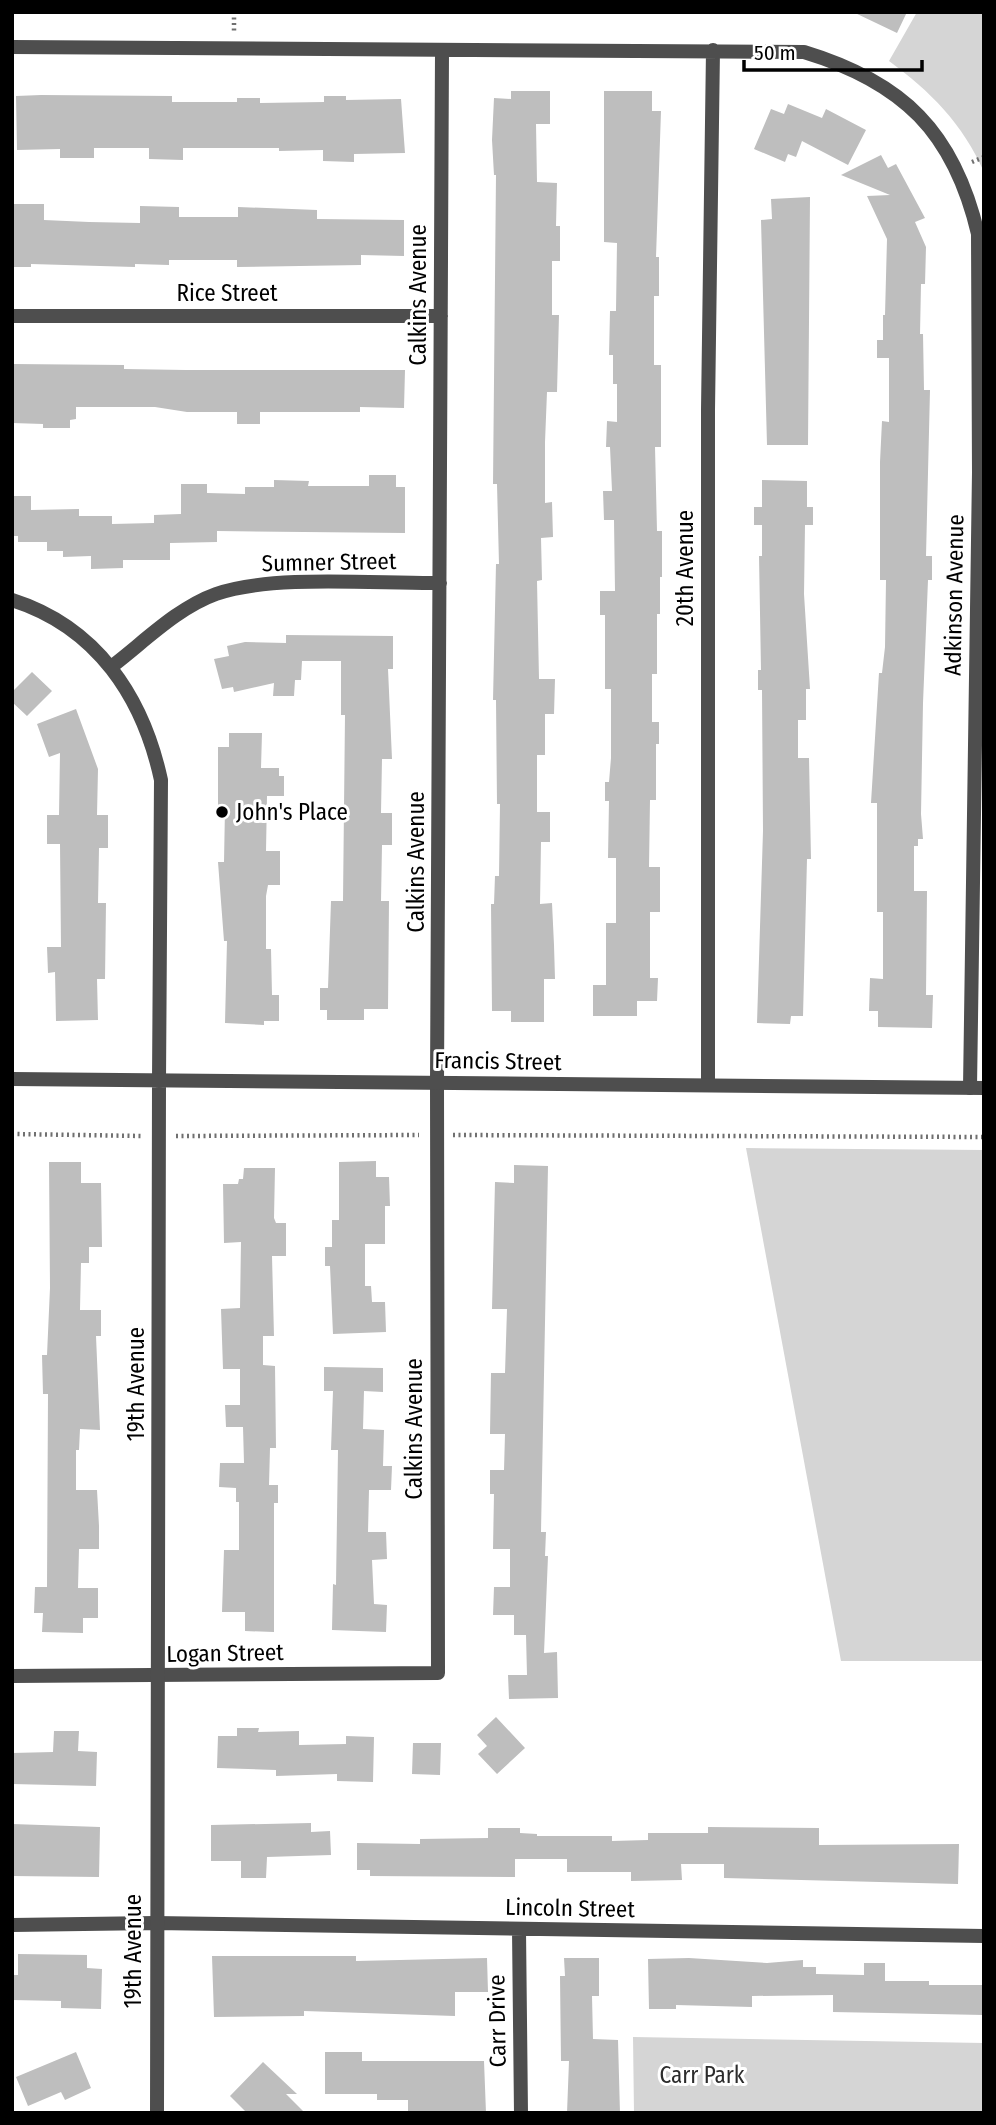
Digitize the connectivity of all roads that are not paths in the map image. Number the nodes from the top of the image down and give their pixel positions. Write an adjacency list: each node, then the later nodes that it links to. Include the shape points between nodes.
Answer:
1 (12, 47): 3 (street, Adkinson Avenue)
2 (713, 50): 3 (street, Adkinson Avenue); 12 (street, 20th Avenue); 13 (street, Adkinson Avenue, via 804,52 837,62 887,88 922,117 969,195 978,234)
3 (442, 52): 5 (street, Calkins Avenue)
4 (12, 316): 5 (street, Rice Street)
5 (441, 316): 6 (street, Calkins Avenue)
6 (440, 583): 8 (street, Sumner Street, via 260,584 216,594 186,609); 11 (street, Calkins Avenue)
7 (12, 600): 8 (street, via 72,631)
8 (111, 667): 10 (street, 19th Avenue, via 133,698 153,743 161,780)
9 (12, 1079): 10 (street, Francis Street)
10 (159, 1081): 11 (street, Francis Street); 16 (street, 19th Avenue)
11 (437, 1083): 12 (street, Francis Street); 14 (street, Calkins Avenue)
12 (708, 1086): 13 (street, Francis Street)
13 (977, 1088)
14 (438, 1673): 16 (street, Logan Street)
15 (12, 1676): 16 (street, Logan Street)
16 (157, 1677): 17 (street, 19th Avenue)
17 (155, 1923): 18 (street, Lincoln Street); 19 (street, Lincoln Street); 21 (street, 19th Avenue)
18 (12, 1925)
19 (519, 1930): 20 (street, Lincoln Street); 22 (street, Carr Drive)
20 (984, 1936)
21 (157, 2113)
22 (521, 2113)

